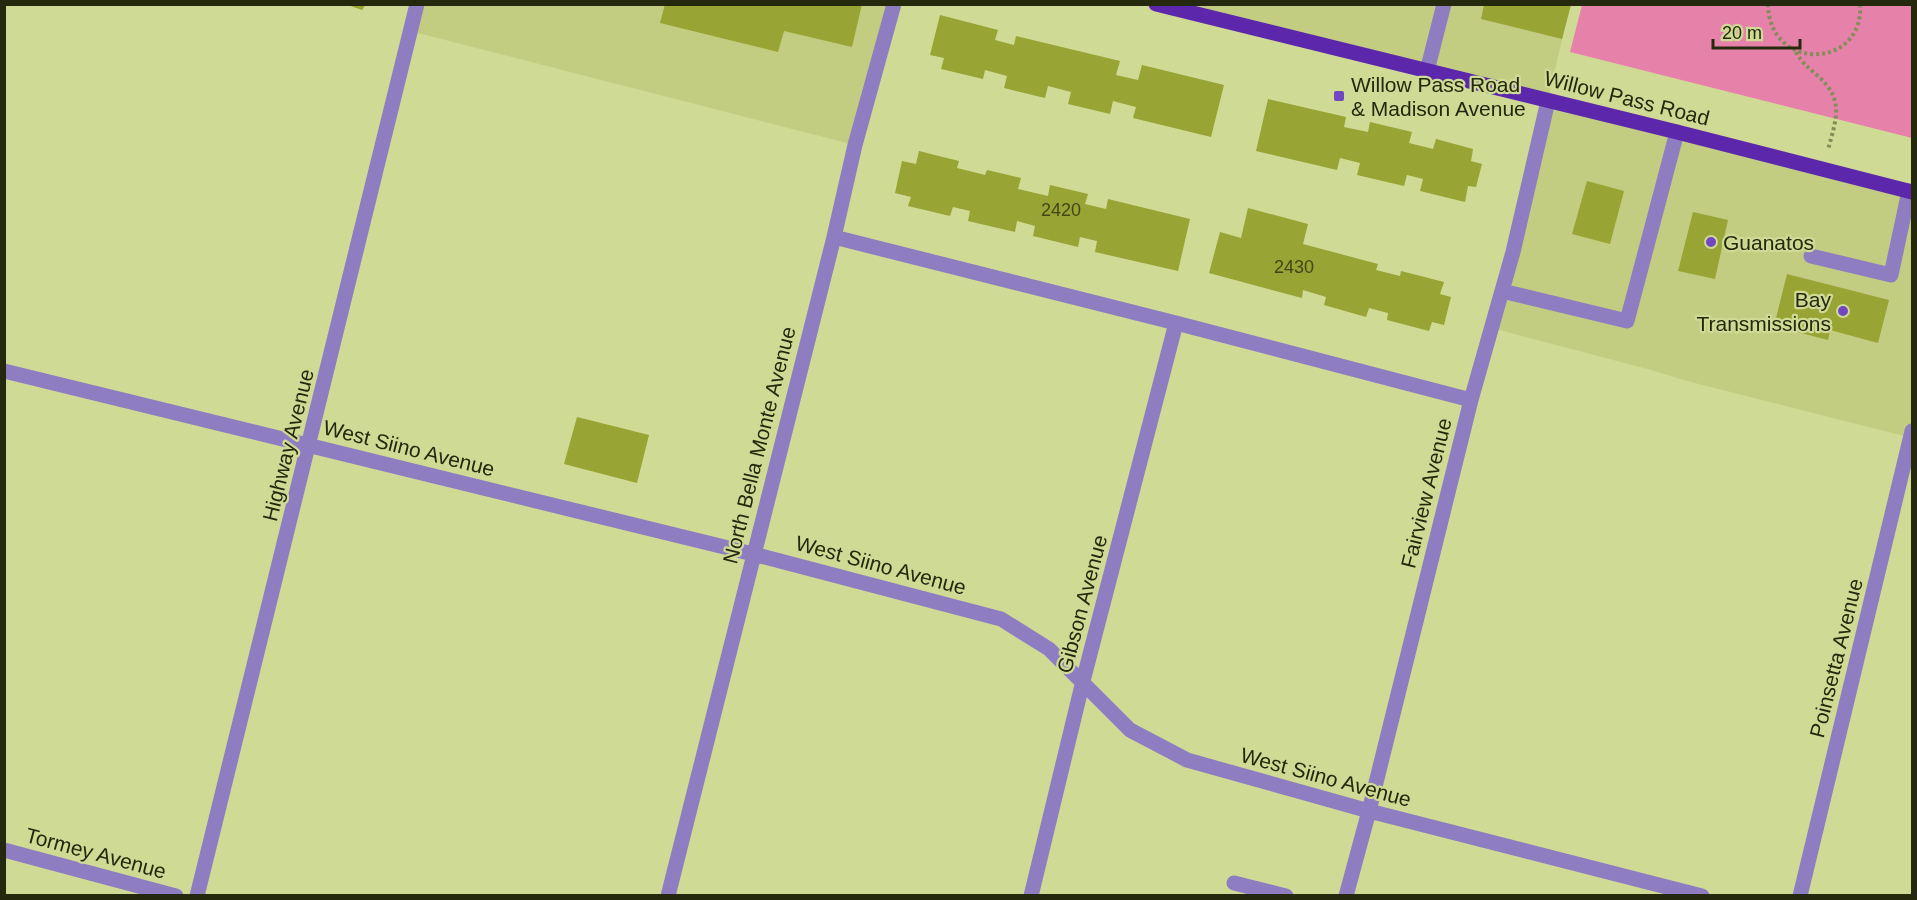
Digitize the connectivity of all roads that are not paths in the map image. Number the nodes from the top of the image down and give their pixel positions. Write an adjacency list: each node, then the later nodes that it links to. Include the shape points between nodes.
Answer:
1 (417, 4): 17 (street, Highway Avenue)
2 (894, 4): 10 (street, North Bella Monte Avenue)
3 (1156, 4): 5 (main road, Willow Pass Road)
4 (1444, 4): 6 (street)
5 (1180, 7): 6 (main road, Willow Pass Road)
6 (1427, 71): 7 (main road, Willow Pass Road)
7 (1548, 101): 8 (main road, Willow Pass Road); 12 (street, Fairview Avenue)
8 (1677, 132): 9 (main road, Willow Pass Road); 12 (street, via 1627,321)
9 (1911, 192): 11 (street, via 1891,275)
10 (834, 237): 13 (street); 18 (street, North Bella Monte Avenue)
11 (1811, 256)
12 (1502, 291): 15 (street, Fairview Avenue)
13 (1176, 323): 15 (street); 19 (street, Gibson Avenue)
14 (4, 371): 17 (street, West Siino Avenue)
15 (1471, 400): 20 (street, Fairview Avenue)
16 (1912, 431): 30 (street, Poinsetta Avenue)
17 (309, 446): 18 (street, West Siino Avenue); 24 (street, Highway Avenue)
18 (753, 554): 19 (street, West Siino Avenue, via 1001,618 1049,649); 25 (street, North Bella Monte Avenue)
19 (1083, 681): 20 (street, West Siino Avenue, via 1130,730 1187,760); 26 (street, Gibson Avenue)
20 (1370, 811): 28 (street, Fairview Avenue); 29 (street, West Siino Avenue)
21 (4, 850): 23 (street, Tormey Avenue)
22 (1234, 883): 27 (street)
23 (176, 896)
24 (198, 896)
25 (668, 896)
26 (1031, 896)
27 (1286, 896)
28 (1346, 896)
29 (1702, 896)
30 (1800, 896)

